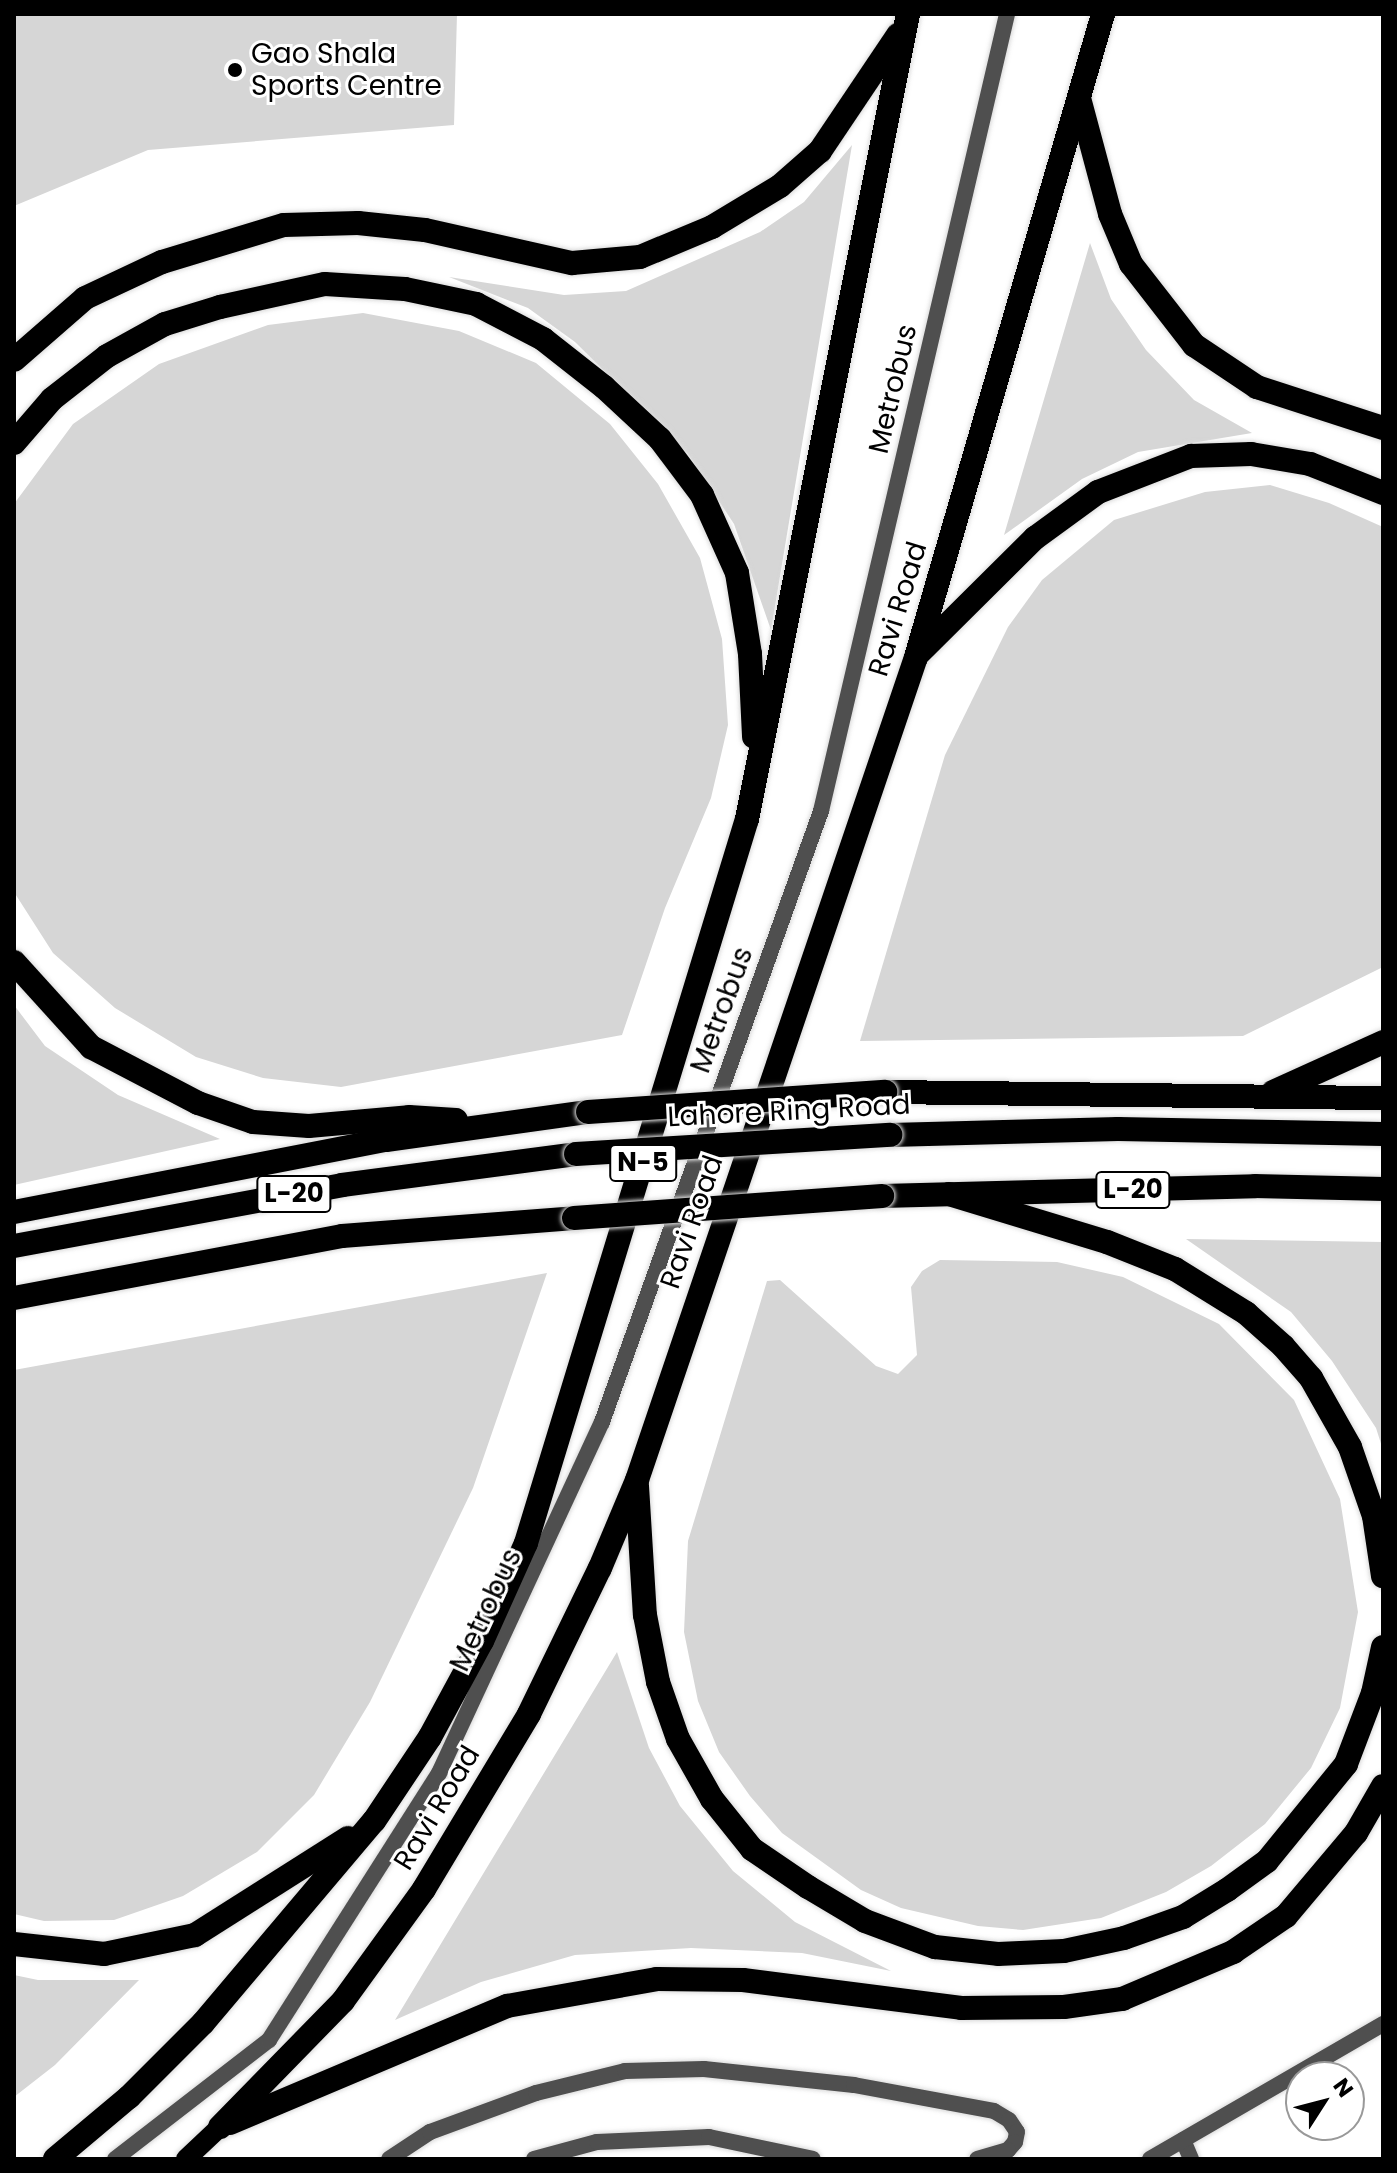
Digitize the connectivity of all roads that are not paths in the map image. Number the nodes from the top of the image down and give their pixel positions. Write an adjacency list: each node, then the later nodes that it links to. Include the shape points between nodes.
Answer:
1 (1007, 14): 34 (street, Metrobus, via 821,811 602,1422 439,1773 269,2040)
2 (1103, 14): 4 (highway, Ravi Road)
3 (908, 16): 5 (highway, via 820,151 780,186 712,227 640,257 572,263 425,230 358,223 284,225 162,262 85,298); 10 (highway, Ravi Road / N-5)
4 (1078, 96): 6 (highway, via 1110,214 1131,264 1185,336 1257,387); 9 (highway, Ravi Road)
5 (14, 360)
6 (1383, 428)
7 (14, 443): 10 (highway, via 52,399 107,356 165,324 220,307 325,284 405,289 476,304 543,339 604,387 660,439 702,495 737,573 750,654 754,731)
8 (1383, 493): 9 (highway, via 1310,464 1251,454 1176,461 1098,492 1035,538)
9 (916, 657): 24 (highway, Ravi Road)
10 (747, 819): 28 (highway, Ravi Road / N-5, via 526,1543 430,1737)
11 (14, 962): 15 (highway, via 91,1047 186,1097 253,1122 309,1126 409,1117)
12 (1383, 1042): 13 (highway)
13 (1263, 1096): 14 (highway); 15 (highway, bridge, via 885,1092 588,1112)
14 (1382, 1098)
15 (506, 1124): 19 (highway, via 386,1140)
16 (1383, 1134): 20 (highway, Lahore Ring Road / L-20, bridge, via 1118,1129 890,1135 576,1154 342,1185)
17 (1383, 1189): 18 (highway, L-20, via 1255,1186)
18 (949, 1194): 21 (highway, L-20, bridge, via 342,1236); 25 (highway, via 1107,1242 1175,1269 1264,1329 1311,1378 1350,1447 1374,1516)
19 (14, 1212)
20 (14, 1246)
21 (49, 1288): 22 (highway, L-20); 23 (highway)
22 (14, 1298)
23 (14, 1309)
24 (637, 1480): 26 (highway, via 645,1615 658,1682 678,1739 712,1799 752,1849 808,1887 865,1921 935,1947 998,1954 1064,1951 1183,1917 1227,1890 1267,1861 1346,1764 1373,1693); 31 (highway, Ravi Road, via 571,1634 424,1889 343,2001)
25 (1383, 1576)
26 (1383, 1647)
27 (1383, 1786): 31 (highway, via 1356,1833 1286,1916 1233,1952 1122,1999 1064,2007 961,2008 743,1980 628,1983 507,2006)
28 (374, 1821): 29 (highway, via 195,1935 104,1954); 33 (highway, Ravi Road / N-5, via 203,2023 129,2097)
29 (14, 1944)
30 (1383, 2024): 32 (street)
31 (220, 2127): 35 (main road, Ravi Road)
32 (1183, 2140): 40 (street); 41 (street)
33 (55, 2159)
34 (115, 2159)
35 (186, 2159)
36 (389, 2159): 39 (street, via 430,2132 536,2093 625,2071 704,2069 854,2085 994,2111 1009,2120 1017,2132 1015,2142 1008,2150)
37 (534, 2159): 38 (street, via 597,2142 709,2137)
38 (813, 2159)
39 (977, 2159)
40 (1150, 2159)
41 (1191, 2159)

